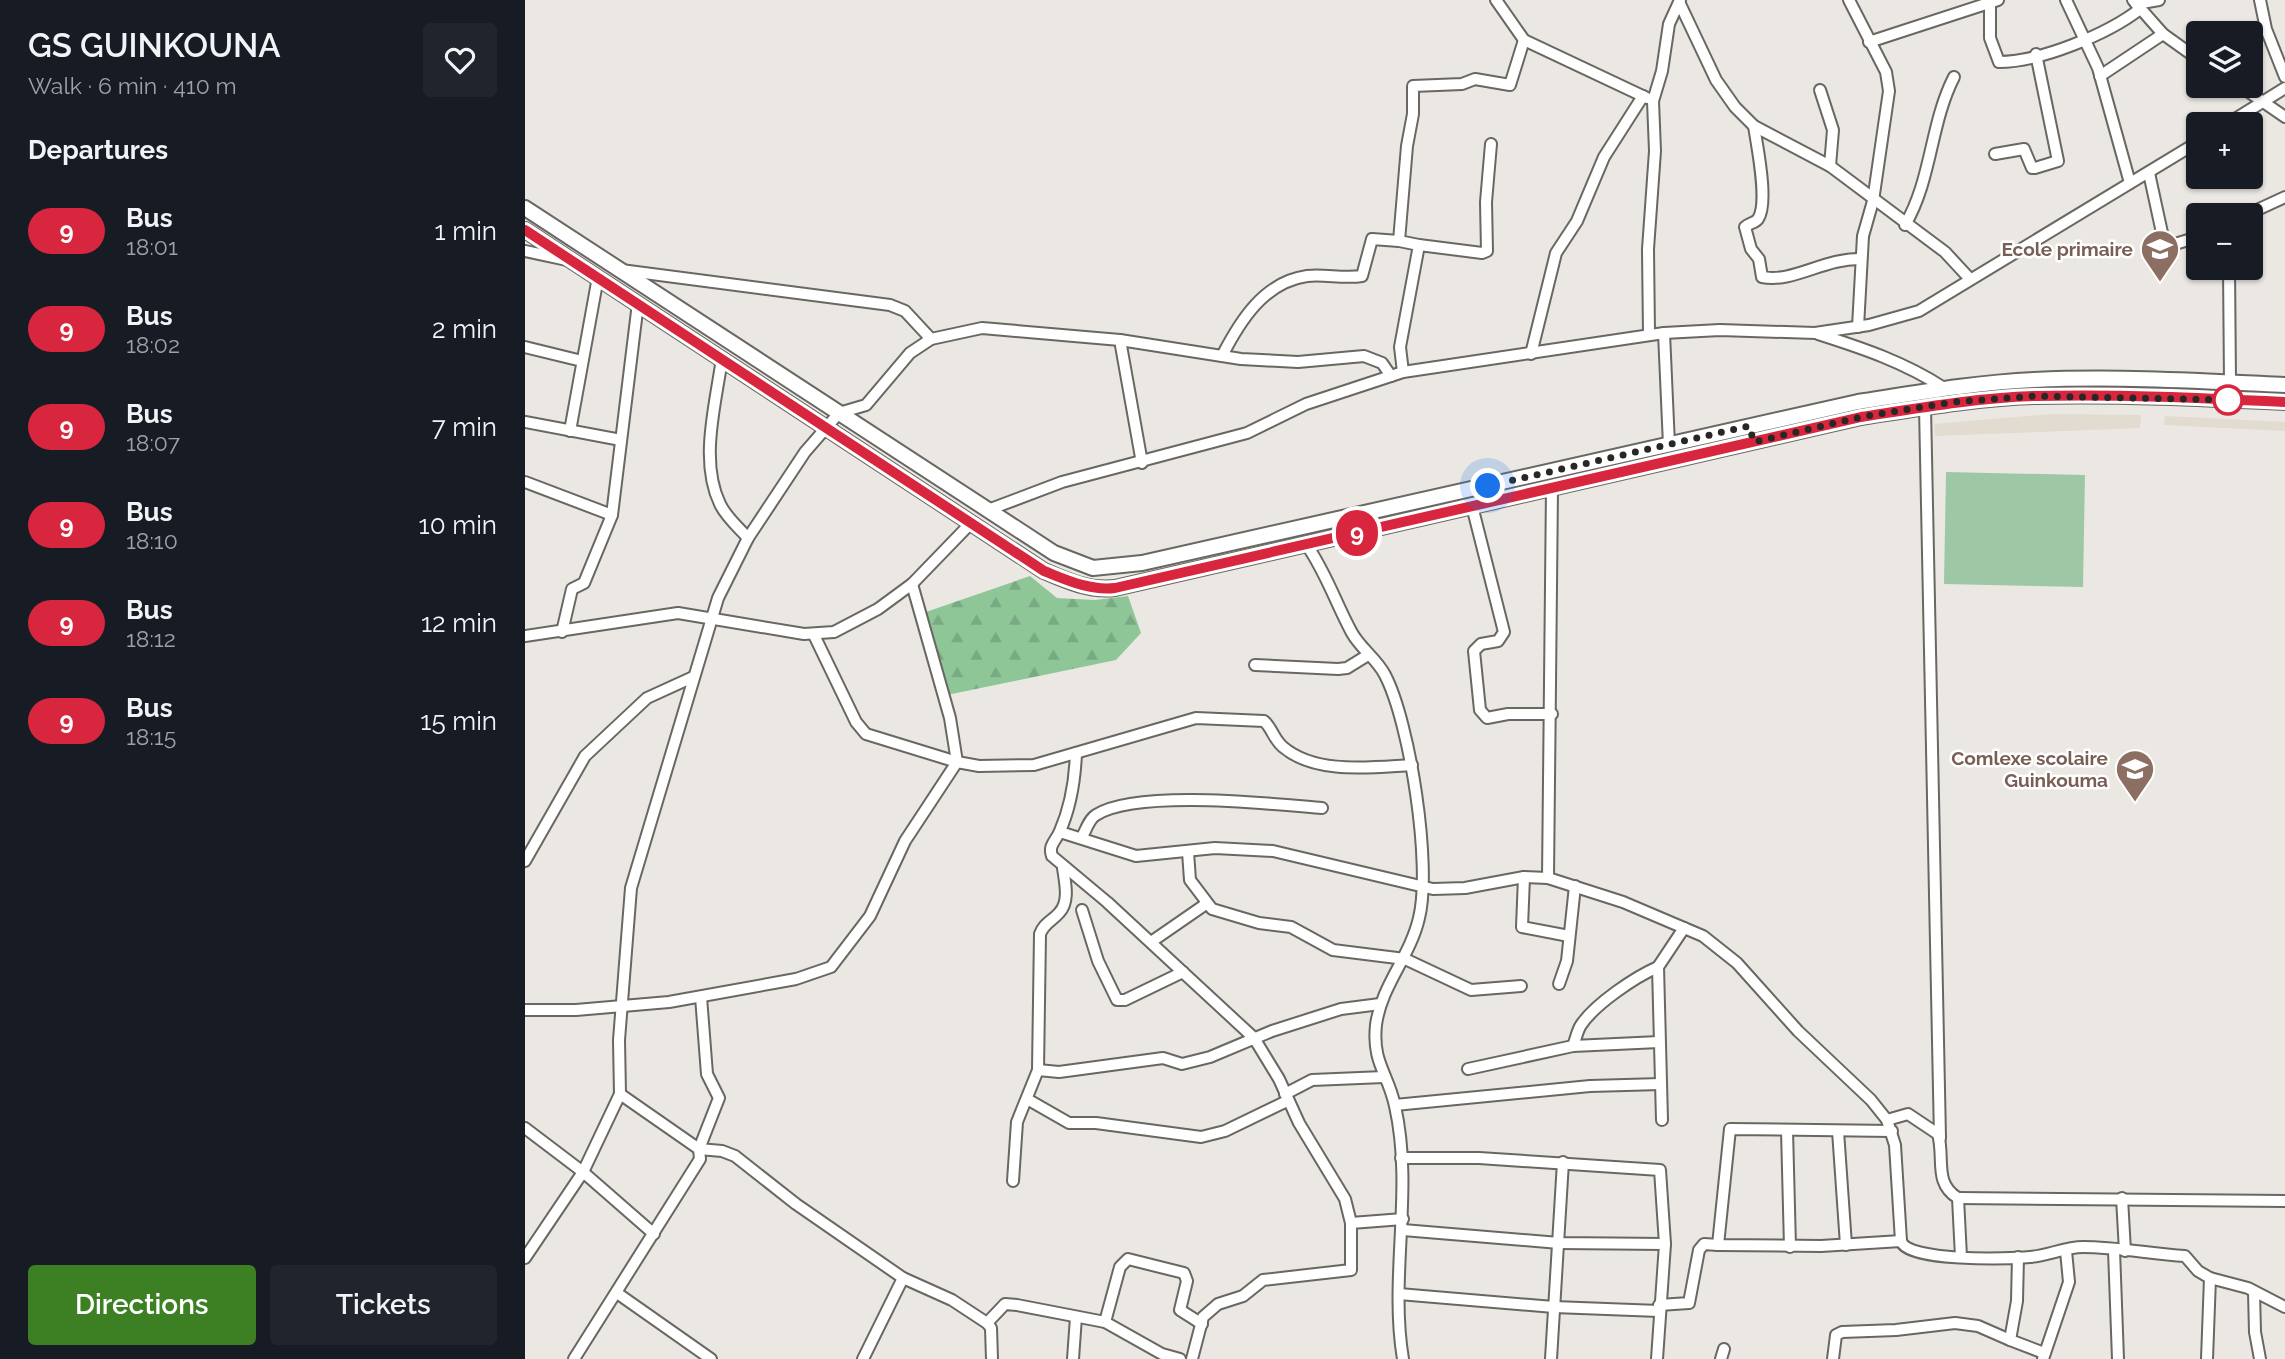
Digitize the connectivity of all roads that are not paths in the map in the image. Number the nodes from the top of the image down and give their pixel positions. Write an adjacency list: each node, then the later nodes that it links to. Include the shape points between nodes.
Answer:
1 (1496, 0): 10 (street)
2 (1849, 0): 12 (street)
3 (2066, 0): 11 (street)
4 (2159, 0): 8 (street)
5 (2260, 0): 17 (street)
6 (1993, 1): 12 (street); 14 (street, via 1990,38 1997,61)
7 (1680, 2): 20 (street); 25 (street, via 1716,80)
8 (2136, 4): 9 (street); 11 (street, via 2122,23)
9 (2163, 34): 13 (street); 15 (street)
10 (1524, 40): 20 (street); 38 (street, via 1510,85 1475,79 1462,84 1413,86)
11 (2087, 40): 14 (street); 15 (street)
12 (1869, 41): 33 (street, via 1886,72 1889,91)
13 (2186, 50)
14 (2036, 54): 28 (street, via 2058,161 2035,169 2024,149)
15 (2101, 76): 31 (street)
16 (1954, 77): 36 (street, via 1927,175)
17 (2285, 77)
18 (2285, 88): 22 (street)
19 (1820, 90): 29 (street, via 1833,130)
20 (1648, 98): 52 (street, via 1655,151 1648,249); 56 (street, via 1605,158 1577,221 1556,253)
21 (2258, 98): 22 (street)
22 (2264, 102): 23 (street); 24 (street)
23 (2247, 112)
24 (2285, 117)
25 (1754, 126): 29 (street); 42 (street, via 1762,192 1757,222 1748,223 1745,231 1762,277 1783,278 1834,260)
26 (1491, 144): 40 (street, via 1486,253)
27 (2186, 150): 30 (street)
28 (1995, 155)
29 (1830, 166): 33 (street)
30 (2149, 173): 31 (street); 39 (street, via 2164,242)
31 (2130, 183): 46 (street)
32 (2285, 197): 34 (street)
33 (1873, 201): 36 (street); 42 (street)
34 (2263, 207)
35 (525, 208): 44 (street)
36 (1905, 225): 46 (street, via 1945,252)
37 (525, 230): 43 (street)
38 (1399, 241): 40 (street); 57 (street, via 1371,239 1362,276 1300,278 1263,296 1251,307)
39 (2186, 241)
40 (1419, 245): 60 (street, via 1400,346)
41 (525, 251): 43 (street)
42 (1861, 259): 49 (street)
43 (573, 261): 45 (street)
44 (618, 270): 53 (street, via 890,305 905,310); 67 (street)
45 (597, 277): 48 (street); 59 (street)
46 (1970, 279): 49 (street, via 1919,311)
47 (2229, 280): 62 (street)
48 (638, 303): 58 (street); 72 (street)
49 (1858, 327): 51 (street)
50 (1664, 333): 51 (street); 52 (street); 74 (street)
51 (1815, 333): 64 (street, via 1880,354)
52 (1649, 334): 56 (street)
53 (931, 339): 54 (street, via 982,328); 67 (street, via 910,353 866,405)
54 (1120, 340): 57 (street); 75 (street)
55 (525, 346): 59 (street)
56 (1531, 354): 60 (street)
57 (1222, 356): 61 (street, via 1298,362 1364,356 1382,363)
58 (722, 358): 70 (street); 82 (street, via 711,446 714,489 722,507)
59 (582, 361): 71 (street)
60 (1403, 372): 61 (street)
61 (1391, 376): 75 (street, via 1306,404 1247,433)
62 (2230, 383): 63 (street); 64 (street, via 2034,380)
63 (2285, 384)
64 (1944, 388): 69 (street)
65 (2285, 402): 66 (street, via 2035,396)
66 (1925, 407): 73 (street); 137 (street)
67 (839, 413): 70 (street); 79 (street)
68 (525, 422): 71 (street)
69 (1749, 426): 73 (street); 74 (street)
70 (827, 427): 81 (street); 82 (street)
71 (570, 431): 72 (street)
72 (621, 440): 80 (street)
73 (1754, 442): 77 (street)
74 (1669, 445): 79 (street, via 1107,568 1080,564 1054,553)
75 (1142, 463): 79 (street, via 1052,485)
76 (525, 482): 80 (street)
77 (1552, 488): 78 (street); 92 (street)
78 (1472, 506): 83 (street); 92 (street, via 1504,632 1498,641 1481,644 1473,651 1480,710 1487,718)
79 (988, 510)
80 (612, 515): 86 (street, via 584,583 572,589)
81 (971, 523): 83 (street, via 1044,571 1101,589); 84 (street)
82 (748, 538): 85 (street)
83 (1306, 544): 89 (street)
84 (912, 584): 87 (street, via 847,627); 94 (street, via 950,718)
85 (711, 617): 86 (street, via 678,613); 87 (street); 91 (street)
86 (562, 632): 88 (street)
87 (814, 635): 94 (street, via 866,734)
88 (525, 636)
89 (1368, 655): 90 (street, via 1338,669); 95 (street, via 1387,679)
90 (1255, 665)
91 (693, 677): 100 (street, via 647,698 585,757); 118 (street, via 631,888)
92 (1552, 715): 103 (street)
93 (1076, 753): 94 (street, via 1034,765); 95 (street, via 1212,716 1264,721 1283,748 1312,761 1369,767); 97 (street, via 1075,783)
94 (957, 762): 116 (street, via 905,841 870,916 836,964 796,979)
95 (1412, 765): 105 (street)
96 (1322, 807): 98 (street, via 1211,801 1142,803 1099,813 1091,818)
97 (1060, 832): 98 (street); 101 (street, via 1050,852)
98 (1082, 837): 99 (street, via 1136,856)
99 (1188, 852): 105 (street, via 1215,848 1273,851); 106 (street, via 1190,880)
100 (525, 861)
101 (1063, 868): 110 (street); 124 (street, via 1066,901 1042,926 1038,947)
102 (1524, 877): 103 (street); 105 (street, via 1465,888); 109 (street, via 1522,927)
103 (1548, 878): 104 (street)
104 (1575, 886): 108 (street); 109 (street)
105 (1422, 887): 111 (street, via 1419,920)
106 (1206, 904): 110 (street); 111 (street, via 1259,923 1291,927 1333,950)
107 (1081, 910): 113 (street, via 1117,1000)
108 (1684, 928): 112 (street); 132 (street, via 1703,936 1737,963)
109 (1569, 936): 114 (street)
110 (1151, 942): 113 (street)
111 (1405, 959): 115 (street, via 1471,990); 117 (street)
112 (1658, 967): 121 (street); 122 (street, via 1637,976 1597,1009 1581,1024)
113 (1183, 972): 120 (street)
114 (1559, 985)
115 (1521, 986)
116 (701, 997): 118 (street); 138 (street, via 706,1074 719,1098)
117 (1380, 1004): 120 (street, via 1341,1009); 125 (street, via 1375,1050)
118 (623, 1005): 119 (street); 127 (street)
119 (525, 1010)
120 (1254, 1038): 124 (street, via 1182,1064 1163,1058 1059,1072); 128 (street)
121 (1659, 1042): 122 (street); 126 (street)
122 (1573, 1046): 123 (street)
123 (1468, 1069)
124 (1038, 1070): 129 (street)
125 (1384, 1077): 128 (street, via 1312,1080); 130 (street)
126 (1661, 1084): 130 (street, via 1590,1086); 131 (street)
127 (619, 1094): 138 (street); 141 (street)
128 (1286, 1097): 129 (street, via 1225,1131 1201,1137 1069,1123); 146 (street, via 1339,1186)
129 (1027, 1099): 142 (street, via 1017,1122)
130 (1395, 1105): 139 (street)
131 (1662, 1120)
132 (1887, 1120): 136 (street); 137 (street, via 1903,1113 1913,1115)
133 (525, 1128): 141 (street)
134 (1787, 1130): 135 (street); 154 (street, via 1730,1129); 156 (street)
135 (1839, 1131): 136 (street); 155 (street)
136 (1892, 1131): 150 (street)
137 (1940, 1138): 143 (street, via 1941,1180)
138 (699, 1149): 148 (street, via 700,1159); 162 (street, via 736,1156)
139 (1401, 1158): 140 (street); 147 (street)
140 (1563, 1163): 152 (street); 153 (street, via 1660,1170)
141 (583, 1172): 148 (street); 151 (street)
142 (1013, 1181)
143 (1958, 1198): 144 (street); 159 (street)
144 (2122, 1198): 145 (street); 157 (street)
145 (2285, 1201)
146 (1351, 1223): 147 (street); 173 (street, via 1350,1270 1263,1280 1243,1296 1218,1304 1206,1313)
147 (1403, 1224): 152 (street); 166 (street)
148 (655, 1234): 165 (street)
149 (525, 1235): 151 (street)
150 (1901, 1241): 155 (street); 159 (street, via 1914,1252)
151 (535, 1242): 161 (street)
152 (1559, 1243): 153 (street); 167 (street)
153 (1665, 1244): 169 (street)
154 (1718, 1245): 156 (street); 169 (street, via 1704,1244 1699,1250 1689,1303)
155 (1846, 1245): 156 (street)
156 (1790, 1247)
157 (2120, 1250): 158 (street, via 2083,1247); 163 (street, via 2185,1256); 187 (street)
158 (2066, 1251): 160 (street); 175 (street, via 2069,1282)
159 (1961, 1257): 160 (street)
160 (2018, 1257): 174 (street)
161 (525, 1258)
162 (903, 1278): 172 (street, via 952,1300); 178 (street)
163 (2210, 1278): 164 (street); 188 (street)
164 (2254, 1292): 168 (street); 189 (street)
165 (617, 1293): 176 (street); 177 (street)
166 (1399, 1294): 167 (street); 183 (street, via 1397,1323)
167 (1554, 1307): 169 (street); 184 (street)
168 (2285, 1307)
169 (1659, 1308): 185 (street)
170 (1076, 1317): 171 (street); 172 (street, via 1007,1303); 180 (street)
171 (1105, 1322): 173 (street, via 1120,1267 1128,1259 1184,1273 1188,1281 1180,1310); 181 (street)
172 (987, 1323): 179 (street)
173 (1202, 1324): 182 (street)
174 (2010, 1340): 175 (street); 186 (street, via 1955,1322 1842,1332 1836,1335)
175 (2043, 1356)
176 (574, 1359)
177 (711, 1359)
178 (863, 1359)
179 (992, 1359)
180 (1073, 1359)
181 (1180, 1359)
182 (1192, 1359)
183 (1403, 1359)
184 (1551, 1359)
185 (1657, 1359)
186 (1833, 1359)
187 (2119, 1359)
188 (2207, 1359)
189 (2260, 1359)

